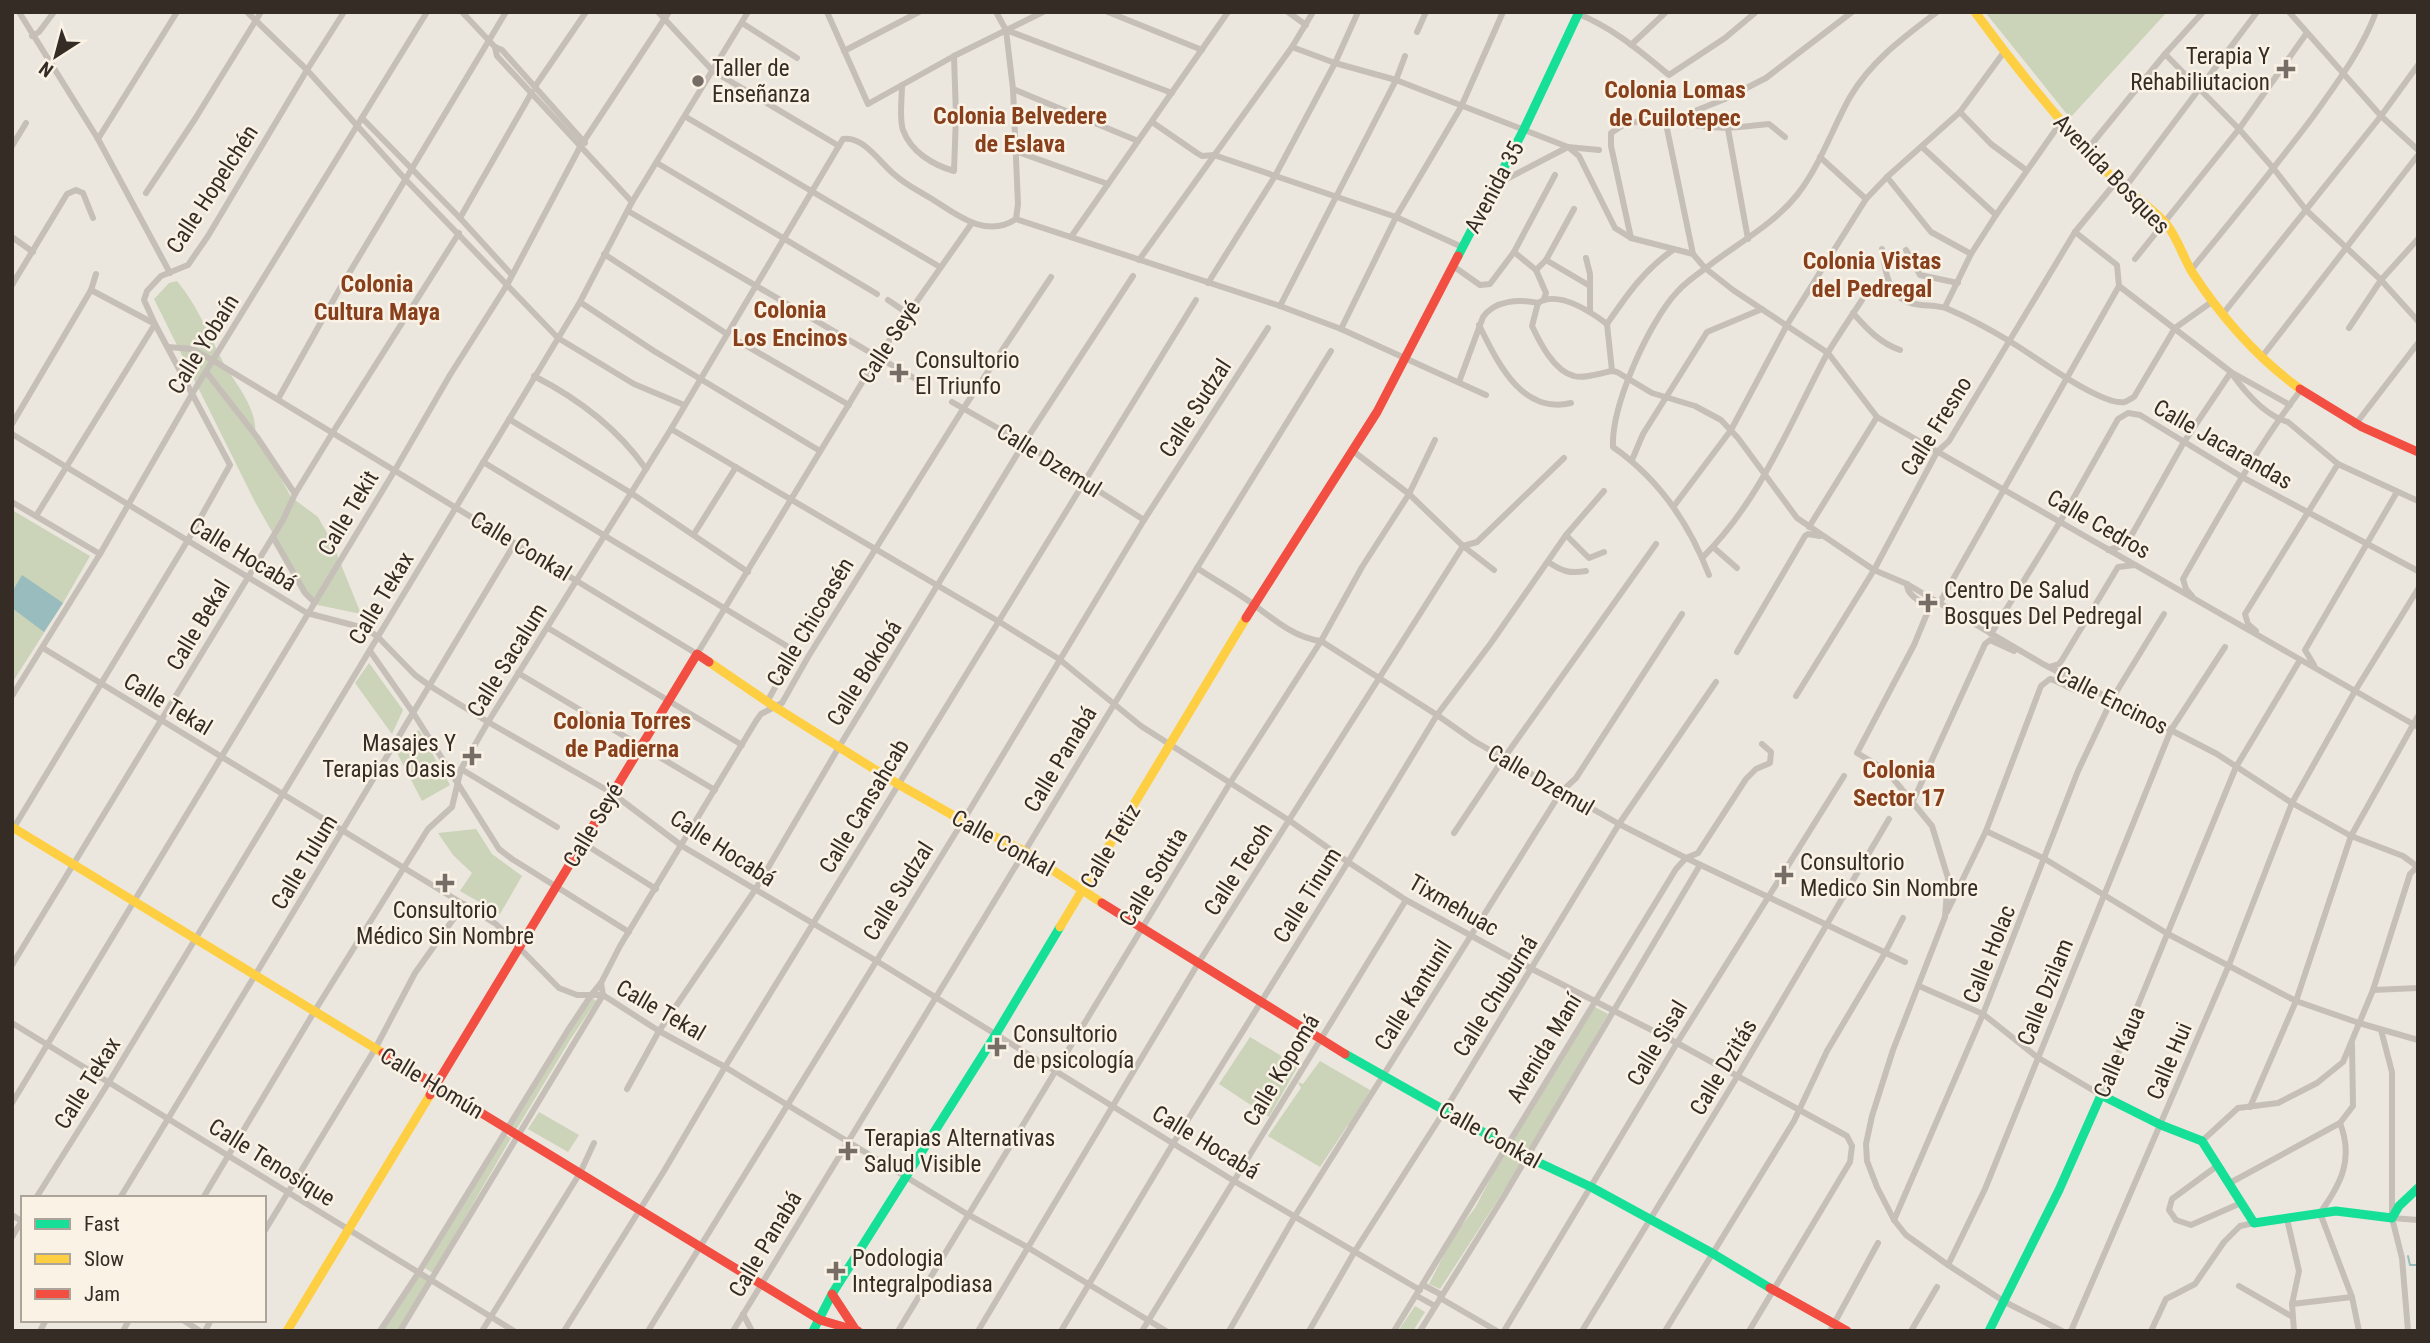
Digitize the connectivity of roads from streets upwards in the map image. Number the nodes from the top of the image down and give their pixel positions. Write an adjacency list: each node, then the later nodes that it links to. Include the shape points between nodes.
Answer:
1 (19, 12): 42 (street)
2 (54, 12): 42 (street)
3 (177, 12): 78 (street)
4 (247, 12): 36 (street)
5 (261, 12): 36 (street)
6 (344, 12): 55 (street, Calle Hopelchén)
7 (427, 12): 68 (street, Calle Yobaín)
8 (462, 12): 43 (street)
9 (506, 12): 43 (street)
10 (586, 12): 61 (street)
11 (658, 12): 35 (street)
12 (669, 12): 35 (street, Calle Tekit)
13 (748, 12): 37 (street, Calle Tekax)
14 (827, 12): 47 (street)
15 (919, 12): 47 (street)
16 (996, 12): 39 (street)
17 (1043, 12): 39 (street)
18 (1108, 12): 46 (street)
19 (1228, 12): 46 (street)
20 (1288, 12): 38 (street)
21 (1313, 12): 38 (street)
22 (1358, 12): 53 (street)
23 (1426, 12): 40 (street)
24 (1503, 12): 64 (street)
25 (1666, 12): 44 (street)
26 (1756, 12): 44 (street, via 1669,75)
27 (1852, 12): 69 (street, via 1766,78)
28 (1937, 12): 90 (street, via 1897,42 1867,73)
29 (1975, 12): 48 (street, Avenida Bosques)
30 (2203, 12): 49 (street)
31 (2258, 12): 60 (street, Calle Fresno)
32 (2289, 12): 41 (street)
33 (2376, 12): 57 (street)
34 (1577, 13): 44 (street, via 1603,24); 74 (street, Avenida 35)
35 (665, 20): 56 (street); 80 (street, Calle Tekit)
36 (256, 21): 55 (street); 103 (street)
37 (741, 23): 52 (street); 56 (street, Calle Tekax)
38 (1306, 25): 45 (street)
39 (1006, 30): 50 (street); 62 (street); 63 (street)
40 (1417, 32)
41 (2306, 34): 57 (street); 76 (street)
42 (32, 36): 78 (street)
43 (489, 41): 61 (street); 93 (street)
44 (1631, 45)
45 (1292, 47): 53 (street); 89 (street)
46 (1202, 50): 63 (street)
47 (844, 51): 59 (street, via 868,104)
48 (2004, 52): 65 (street); 72 (street, Avenida Bosques)
49 (2165, 54): 60 (street); 87 (street)
50 (954, 56): 59 (street); 59 (street, via 954,171 927,160 902,130)
51 (1405, 57): 58 (street)
52 (797, 58)
53 (1335, 63): 58 (street); 96 (street)
54 (2418, 65): 66 (street)
55 (307, 71): 73 (street); 144 (street, Calle Hopelchén, via 208,236 188,265)
56 (713, 71): 67 (street, Calle Tekax); 82 (street)
57 (2343, 75): 66 (street); 92 (street)
58 (1396, 80): 64 (street); 104 (street)
59 (902, 85)
60 (2200, 87): 76 (street); 101 (street, Calle Fresno)
61 (534, 89): 80 (street); 113 (street)
62 (1013, 89): 79 (street); 86 (street)
63 (1172, 93): 71 (street)
64 (1461, 107): 74 (street); 111 (street)
65 (1960, 112): 84 (street); 94 (street, via 1991,144)
66 (2381, 116): 88 (street); 108 (street)
67 (686, 117): 91 (street, Calle Tekax); 102 (street)
68 (362, 118): 73 (street, Calle Yobaín); 93 (street)
69 (1668, 120): 75 (street); 121 (street, via 1625,124 1611,132); 133 (street)
70 (26, 122): 81 (street)
71 (1152, 122): 79 (street); 89 (street, via 1202,156)
72 (2061, 122): 87 (street, Avenida Bosques); 94 (street)
73 (356, 126): 98 (street); 193 (street, Calle Yobaín)
74 (1524, 129): 83 (street); 100 (street, Avenida 35)
75 (1728, 129): 77 (street, via 1769,124); 123 (street)
76 (2239, 129): 92 (street); 116 (street)
77 (1785, 137)
78 (98, 139): 144 (street)
79 (1138, 141): 99 (street)
80 (582, 143): 106 (street); 146 (street, Calle Tekit)
81 (12, 146)
82 (839, 146): 102 (street, Calle Sacalum); 115 (street, Calle Sacalum, via 843,139 852,138 899,179)
83 (1568, 147): 85 (street); 100 (street); 121 (street, via 1579,156 1615,228)
84 (1922, 147): 97 (street); 110 (street)
85 (1599, 150)
86 (1016, 151): 99 (street); 114 (street)
87 (2086, 151): 101 (street, Avenida Bosques)
88 (2418, 152): 126 (street)
89 (1214, 155): 96 (street); 137 (street)
90 (1820, 157): 105 (street); 123 (street, via 1788,206)
91 (657, 163): 106 (street, Calle Tekax); 122 (street)
92 (2274, 169): 108 (street); 143 (street)
93 (412, 170): 98 (street); 113 (street)
94 (2026, 170): 110 (street)
95 (1555, 175): 130 (street)
96 (1275, 176): 104 (street); 150 (street)
97 (1887, 177): 105 (street); 134 (street, via 1931,232)
98 (406, 180): 118 (street); 207 (street)
99 (1108, 184): 120 (street)
100 (1495, 184): 125 (street, Avenida 35)
101 (2120, 186): 116 (street, Avenida Bosques); 117 (street, Calle Fresno)
102 (813, 191): 122 (street, Calle Sacalum); 140 (street)
103 (146, 193)
104 (1336, 197): 111 (street); 165 (street)
105 (1866, 199): 176 (street)
106 (632, 202): 109 (street, Calle Tekax)
107 (1574, 209): 138 (street)
108 (2306, 210): 126 (street); 171 (street)
109 (628, 211): 132 (street, Calle Tekax); 154 (street)
110 (1996, 215): 134 (street)
111 (1396, 217): 125 (street); 180 (street)
112 (93, 218): 131 (street, via 83,193 72,191)
113 (460, 218): 146 (street)
114 (1016, 219): 115 (street, via 999,228); 120 (street)
115 (972, 223): 140 (street, Calle Seyé)
116 (2166, 223): 136 (street); 143 (street, Avenida Bosques)
117 (2075, 232): 156 (street, via 2117,265); 184 (street, Calle Fresno)
118 (459, 233): 153 (street); 221 (street, Calle Bekal)
119 (12, 237): 131 (street)
120 (1071, 237): 137 (street)
121 (1631, 238): 128 (street)
122 (785, 239): 154 (street, Calle Sacalum); 158 (street)
123 (1748, 239): 141 (street)
124 (2418, 239): 149 (street)
125 (1462, 247): 139 (street, Avenida 35)
126 (2348, 247): 149 (street); 192 (street)
127 (1882, 249): 166 (street, via 1894,291 1909,302)
128 (1673, 250): 133 (street); 174 (street, via 1635,283)
129 (1906, 250): 151 (street, via 1920,275)
130 (1514, 251): 139 (street, via 1486,286); 142 (street)
131 (33, 252): 152 (street)
132 (604, 254): 164 (street, Calle Tekax); 181 (street)
133 (1693, 254): 141 (street, Calle Cedros)
134 (1971, 254): 151 (street)
135 (1586, 258): 155 (street)
136 (2135, 259)
137 (1139, 260): 150 (street)
138 (1546, 260): 142 (street); 155 (street)
139 (1452, 266): 191 (street, Avenida 35)
140 (940, 267): 169 (street, Calle Seyé)
141 (1705, 268): 167 (street, Calle Cedros); 198 (street, via 1667,306)
142 (1536, 270): 162 (street, via 1546,293)
143 (2191, 270): 163 (street, Avenida Bosques)
144 (170, 272): 173 (street, Calle Hopelchén, via 147,291 144,300)
145 (96, 274): 157 (street)
146 (511, 274): 153 (street, Calle Tekit)
147 (1133, 276): 225 (street, Calle Bokobá)
148 (1051, 277): 213 (street, Calle Chicoasén)
149 (2381, 280): 172 (street); 179 (street)
150 (1208, 283): 165 (street)
151 (1958, 283): 166 (street)
152 (12, 285)
153 (507, 285): 182 (street); 237 (street, Calle Tekit)
154 (756, 286): 181 (street, Calle Sacalum); 190 (street)
155 (1590, 286): 168 (street)
156 (2119, 286): 178 (street); 199 (street)
157 (91, 289): 173 (street); 217 (street)
158 (877, 294)
159 (888, 300): 169 (street)
160 (1196, 300): 240 (street, Calle Cansahcab)
161 (1862, 300): 170 (street)
162 (1541, 301): 168 (street, via 1564,301); 175 (street, via 1497,305); 194 (street, via 1532,326 1561,368 1577,377)
163 (2213, 301): 171 (street, Avenida Bosques); 178 (street, Calle Jacarandas)
164 (580, 302): 182 (street, Calle Tekax); 200 (street)
165 (1280, 306): 180 (street)
166 (1945, 307): 184 (street, Calle Jacarandas)
167 (1762, 309): 176 (street, Calle Cedros); 206 (street, via 1707,331)
168 (1590, 311): 174 (street)
169 (907, 313): 190 (street, Calle Seyé)
170 (1853, 313): 187 (street, via 1884,343); 189 (street)
171 (2222, 315): 192 (street, Avenida Bosques)
172 (2418, 321)
173 (155, 324): 186 (street); 234 (street)
174 (1607, 324): 194 (street)
175 (1479, 325): 201 (street); 209 (street, via 1518,389 1541,402)
176 (1787, 325): 189 (street, Calle Cedros); 220 (street)
177 (1268, 328): 255 (street, Calle Sudzal)
178 (2175, 328): 195 (street); 199 (street, Calle Jacarandas, via 2134,397 2125,402 2108,401)
179 (2349, 328)
180 (1340, 329): 191 (street)
181 (727, 334): 200 (street, Calle Sacalum)
182 (558, 338): 197 (street, Calle Tekax); 210 (street, via 634,384)
183 (738, 341): 211 (street)
184 (2010, 341): 199 (street, Calle Jacarandas); 228 (street, Calle Fresno, via 1949,441)
185 (2418, 343): 218 (street)
186 (168, 347): 193 (street, Calle Conkal, via 192,349); 204 (street)
187 (1900, 350)
188 (1331, 351): 276 (street, Calle Panabá)
189 (1828, 353): 214 (street, Calle Cedros); 238 (street)
190 (877, 358): 202 (street); 211 (street, Calle Seyé)
191 (1404, 358): 201 (street); 226 (street, Calle Tetiz)
192 (2261, 358): 203 (street, Avenida Bosques)
193 (214, 361): 196 (street, Calle Yobaín); 207 (street, Calle Conkal)
194 (1612, 371): 198 (street)
195 (2231, 372): 212 (street); 216 (street, via 2242,388); 224 (street)
196 (207, 373): 204 (street, Calle Yobaín); 245 (street)
197 (534, 376): 215 (street, Calle Tekax); 236 (street, via 593,413 632,449)
198 (1628, 378): 206 (street); 231 (street, via 1612,432 1613,447)
199 (2067, 378): 241 (street)
200 (699, 379): 210 (street, Calle Sacalum); 227 (street)
201 (1459, 382): 205 (street)
202 (926, 386)
203 (2300, 391): 212 (street); 218 (street, Avenida Bosques)
204 (192, 394): 250 (street, Calle Yobaín); 263 (street, via 230,465)
205 (1486, 395)
206 (1666, 396): 220 (street, via 1695,406); 231 (street)
207 (278, 399): 221 (street, Calle Conkal)
208 (953, 402): 213 (street, Calle Dzemul)
209 (1571, 403)
210 (684, 405): 219 (street, Calle Sacalum)
211 (849, 405): 227 (street, Calle Seyé)
212 (2290, 405): 216 (street)
213 (963, 409): 225 (street, Calle Dzemul); 269 (street, Calle Chicoasén)
214 (1877, 417): 228 (street, Calle Cedros); 257 (street)
215 (509, 419): 232 (street, Calle Tekax); 244 (street)
216 (2279, 419): 233 (street); 239 (street)
217 (12, 424)
218 (2355, 425): 229 (street, Avenida Bosques)
219 (671, 429): 235 (street, Tixmehuac); 236 (street, Calle Sacalum)
220 (1731, 429): 238 (street, Calle Encinos); 251 (street)
221 (333, 432): 237 (street, Calle Conkal); 245 (street, Calle Bekal)
222 (12, 434): 234 (street, Calle Hocabá)
223 (1435, 440): 246 (street, Calle Sotuta)
224 (2184, 442): 239 (street, Calle Jacarandas); 256 (street, Calle Jacarandas, via 2140,415 2118,419); 270 (street, via 2126,545)
225 (1024, 443): 240 (street, Calle Dzemul); 287 (street, Calle Bokobá)
226 (1353, 451): 246 (street); 292 (street, Calle Tetiz)
227 (820, 452): 247 (street, Calle Seyé)
228 (1937, 452): 241 (street, Calle Cedros); 280 (street, Calle Fresno)
229 (2418, 452)
230 (1563, 458): 267 (street, Calle Tecoh, via 1477,542)
231 (1632, 460): 251 (street)
232 (483, 462): 252 (street, Calle Tekax); 259 (street)
233 (2338, 464): 243 (street); 253 (street)
234 (66, 467): 250 (street, Calle Hocabá); 254 (street)
235 (736, 467): 247 (street, Tixmehuac); 258 (street)
236 (646, 469): 244 (street, Calle Sacalum)
237 (395, 470): 252 (street, Calle Conkal); 290 (street, Calle Tekit)
238 (1764, 476): 257 (street, Calle Encinos); 268 (street)
239 (2242, 477): 253 (street, Calle Jacarandas); 289 (street, via 2183,579)
240 (1083, 481): 255 (street, Calle Dzemul); 297 (street, Calle Cansahcab)
241 (2004, 490): 256 (street, Calle Cedros); 291 (street)
242 (1604, 491): 260 (street, Calle Tinum)
243 (2397, 492): 248 (street); 266 (street)
244 (631, 493): 258 (street); 259 (street, Calle Sacalum)
245 (295, 494): 262 (street, Calle Bekal)
246 (1409, 494): 267 (street); 303 (street, Calle Sotuta)
247 (792, 499): 269 (street, Tixmehuac); 282 (street, Calle Seyé)
248 (2418, 501)
249 (12, 502): 254 (street)
250 (129, 504): 263 (street, Calle Hocabá); 272 (street, Calle Yobaín)
251 (1674, 506): 273 (street)
252 (456, 507): 264 (street, Calle Conkal); 301 (street, Calle Tekax)
253 (2309, 514): 266 (street, Calle Jacarandas); 302 (street, via 2245,614 2248,624)
254 (36, 516): 272 (street)
255 (1144, 520): 311 (street, Calle Sudzal)
256 (2060, 522): 270 (street, Calle Cedros); 300 (street, Calle Jacarandas)
257 (1809, 527): 261 (street, Calle Encinos)
258 (694, 534): 282 (street)
259 (605, 535): 285 (street, Calle Sacalum); 293 (street)
260 (1566, 535): 271 (street, via 1589,558); 274 (street, Calle Tinum)
261 (1822, 536): 280 (street, Calle Encinos); 308 (street, via 1805,536)
262 (273, 537): 284 (street, Calle Bekal); 290 (street)
263 (188, 541): 284 (street, Calle Hocabá); 318 (street)
264 (515, 543): 285 (street, Calle Conkal); 319 (street, Calle Tulum)
265 (1656, 544): 341 (street)
266 (2366, 544): 281 (street, Calle Jacarandas); 314 (street, via 2305,650)
267 (1463, 546): 278 (street); 316 (street, Calle Tecoh)
268 (1713, 547): 273 (street); 277 (street)
269 (875, 550): 287 (street, Tixmehuac); 327 (street, Calle Chicoasén, via 782,703)
270 (2108, 550): 275 (street, Calle Cedros)
271 (1604, 552)
272 (100, 554): 306 (street, Calle Yobaín)
273 (1702, 558): 283 (street)
274 (1548, 562): 279 (street, via 1563,572); 329 (street, Calle Tinum)
275 (2135, 565): 289 (street, Calle Cedros); 313 (street, via 2118,567 2062,660)
276 (1197, 568): 292 (street, Calle Dzemul); 326 (street, Calle Panabá)
277 (1737, 568)
278 (1494, 570)
279 (1586, 570)
280 (1874, 570): 286 (street, Calle Encinos); 323 (street, Calle Fresno)
281 (2418, 571)
282 (748, 572): 293 (street, Calle Seyé)
283 (1709, 575)
284 (248, 577): 294 (street, Calle Hocabá); 331 (street, Calle Bekal)
285 (576, 580): 299 (street, Calle Sacalum); 309 (street, Calle Conkal)
286 (1907, 584): 291 (street, Calle Encinos); 352 (street, via 1928,611 1857,753 1886,770)
287 (938, 587): 297 (street, Tixmehuac); 339 (street, Calle Bokobá)
288 (2418, 589): 321 (street, Calle Hui)
289 (2196, 600): 302 (street, Calle Cedros)
290 (314, 602): 294 (street, Calle Tekit)
291 (1939, 604): 298 (street, Calle Encinos)
292 (1254, 605): 303 (street, Calle Dzemul, via 1306,639); 338 (street, Calle Tetiz)
293 (725, 607): 309 (street, Calle Seyé); 327 (street, via 795,651)
294 (307, 613): 301 (street, Calle Hocabá); 340 (street, Calle Tekit)
295 (1682, 614): 349 (street, Calle Kantunil, via 1576,778)
296 (2164, 614): 324 (street, Calle Holac)
297 (998, 621): 311 (street, Tixmehuac); 347 (street, Calle Cansahcab)
298 (1972, 623): 300 (street, Calle Encinos); 304 (street)
299 (548, 628): 315 (street, Calle Sacalum); 325 (street)
300 (1991, 634): 310 (street, Calle Encinos)
301 (377, 636): 307 (street, Calle Tekax); 319 (street, Calle Hocabá)
302 (2265, 639): 312 (street, Calle Cedros)
303 (1321, 641): 316 (street, Calle Dzemul); 346 (street, Calle Sotuta)
304 (1987, 642): 310 (street); 352 (street)
305 (2224, 647): 334 (street, Calle Dzilam)
306 (43, 648): 318 (street, Calle Tekal); 322 (street, Calle Yobaín)
307 (370, 651): 328 (street); 351 (street, Calle Tekax)
308 (1737, 652)
309 (697, 653): 325 (street, Calle Seyé); 327 (street, Calle Conkal)
310 (2025, 653): 313 (street, Calle Encinos)
311 (1059, 659): 326 (street, Tixmehuac); 355 (street, Calle Sudzal)
312 (2300, 660): 314 (street, Calle Cedros); 342 (street, Calle Kaua)
313 (2049, 667): 320 (street, Calle Encinos)
314 (2315, 668): 321 (street, Calle Cedros)
315 (518, 673): 332 (street, Calle Sacalum); 337 (street)
316 (1378, 678): 329 (street, Calle Dzemul); 356 (street, Calle Tecoh)
317 (1716, 682): 357 (street, Calle Chuburná)
318 (101, 684): 331 (street, Calle Tekal); 359 (street)
319 (430, 686): 328 (street, Calle Tulum); 332 (street, Calle Hocabá)
320 (2091, 689): 324 (street, Calle Encinos); 361 (street, via 2081,693 2050,679 2041,687)
321 (2355, 691): 333 (street, Calle Cedros); 353 (street, Calle Hui)
322 (12, 696)
323 (1796, 696)
324 (2112, 699): 334 (street, Calle Encinos); 369 (street, Calle Holac, via 2078,771)
325 (668, 700): 336 (street); 337 (street, Calle Seyé)
326 (1115, 703): 338 (street, Tixmehuac); 366 (street, Calle Panabá)
327 (771, 705): 336 (street, Calle Chicoasén); 339 (street, Calle Conkal)
328 (414, 714): 345 (street); 360 (street, Calle Tulum)
329 (1437, 715): 341 (street, Calle Dzemul); 370 (street, Calle Tinum)
330 (2418, 716): 333 (street)
331 (161, 720): 340 (street, Calle Tekal); 372 (street, Calle Bekal)
332 (488, 722): 343 (street, Calle Sacalum); 350 (street, Calle Hocabá)
333 (2415, 725): 363 (street)
334 (2171, 730): 342 (street, Calle Encinos); 379 (street, Calle Dzilam)
335 (1762, 744): 367 (street, via 1771,752 1770,763 1746,779)
336 (742, 745): 348 (street, Calle Chicoasén)
337 (641, 746): 348 (street); 350 (street, Calle Seyé)
338 (1171, 746): 346 (street, Tixmehuac); 378 (street, Calle Tetiz)
339 (839, 747): 347 (street, Calle Conkal); 377 (street, Calle Bokobá)
340 (221, 757): 351 (street, Calle Tekal); 382 (street, Calle Tekit)
341 (1504, 758): 349 (street, Calle Dzemul); 362 (street)
342 (2236, 767): 353 (street, Calle Encinos); 390 (street, Calle Kaua)
343 (461, 769): 345 (street, Calle Sacalum); 358 (street)
344 (1844, 776): 380 (street, Calle Sisal)
345 (457, 782): 374 (street, Calle Sacalum, via 452,807 428,830); 375 (street, via 499,849)
346 (1230, 783): 356 (street, Tixmehuac); 388 (street, Calle Sotuta)
347 (898, 784): 355 (street, Calle Conkal); 386 (street, Calle Cansahcab)
348 (715, 790): 365 (street, Calle Chicoasén)
349 (1561, 792): 357 (street, Calle Dzemul); 391 (street, Calle Kantunil)
350 (612, 793): 364 (street, Calle Seyé); 365 (street, Calle Hocabá)
351 (282, 794): 360 (street, Calle Tekal); 392 (street, Calle Tekax)
352 (1913, 801): 384 (street, via 1932,826 1948,877)
353 (2292, 803): 363 (street, Calle Encinos); 399 (street, Calle Hui)
354 (1889, 819): 387 (street, Calle Dzitás)
355 (963, 821): 366 (street, Calle Conkal); 395 (street, Calle Sudzal)
356 (1290, 821): 370 (street, Tixmehuac); 396 (street, Calle Tecoh)
357 (1619, 824): 368 (street, Calle Dzemul); 400 (street, Calle Chuburná)
358 (557, 827)
359 (13, 829): 372 (street, Calle Homún)
360 (344, 831): 374 (street, Calle Tekal); 401 (street, Calle Tulum)
361 (1986, 831): 369 (street); 384 (street)
362 (1454, 833)
363 (2351, 836): 373 (street, Calle Encinos, via 2403,856); 410 (street)
364 (583, 843): 375 (street, Calle Seyé); 376 (street)
365 (682, 846): 376 (street, Calle Chicoasén); 377 (street, Calle Hocabá)
366 (1024, 851): 378 (street, Calle Conkal); 408 (street, Calle Panabá)
367 (1698, 853): 368 (street); 371 (street)
368 (1686, 859): 371 (street, Calle Dzemul); 409 (street, Avenida Maní)
369 (2045, 859): 379 (street); 414 (street, Calle Holac)
370 (1348, 863): 381 (street, Tixmehuac); 411 (street, Calle Tinum)
371 (1700, 864): 380 (street, Calle Dzemul); 412 (street, Avenida Maní)
372 (74, 865): 382 (street, Calle Homún); 398 (street, Calle Bekal)
373 (2418, 867): 405 (street, via 2405,887)
374 (403, 868): 383 (street, Calle Tekal); 413 (street, Calle Sacalum)
375 (556, 887): 389 (street); 393 (street, Calle Seyé)
376 (656, 889): 389 (street, Calle Chicoasén)
377 (755, 890): 386 (street, Calle Hocabá); 418 (street, Calle Bokobá)
378 (1083, 891): 388 (street, Calle Conkal); 419 (street, Calle Tetiz)
379 (2104, 893): 390 (street); 426 (street, Calle Dzilam)
380 (1768, 897): 387 (street, Calle Dzemul); 423 (street, Calle Sisal)
381 (1406, 900): 391 (street, Tixmehuac); 420 (street, Calle Kopomá)
382 (133, 901): 392 (street, Calle Homún); 424 (street, Calle Tekit)
383 (464, 904): 393 (street, Calle Tekal, via 496,924); 425 (street, via 415,973)
384 (1945, 917): 403 (street)
385 (1903, 918): 394 (street)
386 (813, 924): 395 (street, Calle Hocabá); 427 (street, Calle Cansahcab)
387 (1828, 925): 394 (street, Calle Dzemul); 430 (street, Calle Dzitás)
388 (1143, 928): 396 (street, Calle Conkal); 428 (street, Calle Sotuta)
389 (629, 932): 402 (street, Calle Chicoasén)
390 (2168, 934): 399 (street); 434 (street, Calle Kaua)
391 (1471, 936): 400 (street, Tixmehuac); 429 (street, Calle Kantunil)
392 (194, 938): 401 (street, Calle Homún); 431 (street, Calle Tekax)
393 (517, 948): 406 (street, Calle Tekal, via 559,988 577,995); 432 (street, Calle Seyé)
394 (1885, 954): 397 (street, Calle Dzemul); 440 (street, via 1827,1051)
395 (876, 960): 408 (street, Calle Hocabá); 436 (street, Calle Sudzal)
396 (1199, 962): 411 (street, Calle Conkal); 437 (street, Calle Tecoh)
397 (1905, 962)
398 (12, 965)
399 (2229, 965): 410 (street); 443 (street, Calle Hui)
400 (1532, 969): 409 (street, Tixmehuac); 439 (street, Calle Chuburná)
401 (255, 975): 413 (street, Calle Homún); 441 (street, Calle Tulum)
402 (601, 983): 406 (street, Calle Chicoasén); 407 (street)
403 (1919, 986): 414 (street); 450 (street, via 1893,1050)
404 (2418, 988): 405 (street)
405 (2373, 990): 416 (street)
406 (592, 994): 407 (street, Calle Tekal); 444 (street, Calle Chicoasén)
407 (603, 995): 418 (street, Calle Tekal); 445 (street)
408 (936, 998): 419 (street, Calle Hocabá); 446 (street, Calle Panabá)
409 (1593, 1001): 412 (street, Tixmehuac); 451 (street, Avenida Maní)
410 (2296, 1001): 416 (street); 438 (street)
411 (1261, 1002): 420 (street, Calle Conkal); 448 (street, Calle Tinum)
412 (1612, 1011): 423 (street, Tixmehuac); 454 (street, Avenida Maní)
413 (314, 1012): 425 (street, Calle Homún); 453 (street, Calle Sacalum)
414 (1983, 1014): 426 (street); 474 (street, Calle Holac)
415 (12, 1023): 424 (street, Calle Tenosique)
416 (2359, 1023): 417 (street); 422 (street)
417 (2381, 1030): 421 (street); 471 (street, via 2392,1072)
418 (659, 1031): 427 (street, Calle Tekal); 433 (street, Calle Bokobá)
419 (996, 1034): 428 (street, Calle Hocabá); 457 (street, Calle Tetiz)
420 (1321, 1040): 429 (street, Calle Conkal); 458 (street, Calle Kopomá)
421 (2418, 1040)
422 (2351, 1042): 438 (street, via 2343,1062 2317,1083 2278,1102); 442 (street, via 2353,1106)
423 (1677, 1043): 430 (street, Tixmehuac); 460 (street, Calle Sisal)
424 (49, 1045): 431 (street, Calle Tenosique); 435 (street, Calle Tekit)
425 (375, 1049): 432 (street, Calle Homún); 462 (street)
426 (2038, 1057): 434 (street); 484 (street, Calle Dzilam, via 1985,1189)
427 (725, 1067): 436 (street, Calle Tekal); 467 (street, Calle Cansahcab)
428 (1056, 1072): 437 (street, Calle Hocabá); 469 (street, Calle Sotuta)
429 (1383, 1076): 439 (street, Calle Conkal); 470 (street, Calle Kantunil)
430 (1737, 1077): 440 (street, Tixmehuac); 472 (street, Calle Dzitás)
431 (109, 1082): 441 (street, Calle Tenosique); 463 (street, Calle Tekax)
432 (436, 1086): 444 (street, Calle Homún); 478 (street, Calle Seyé)
433 (627, 1089)
434 (2101, 1095): 443 (street); 496 (street, Calle Kaua)
435 (12, 1103)
436 (787, 1105): 446 (street, Calle Tekal); 480 (street, Calle Sudzal)
437 (1112, 1106): 448 (street, Calle Hocabá); 481 (street, Calle Tecoh)
438 (2250, 1107): 447 (street, via 2238,1108)
439 (1446, 1110): 451 (street, Calle Conkal); 482 (street, Calle Chuburná)
440 (1799, 1110): 452 (street, Tixmehuac, via 1847,1136); 483 (street)
441 (168, 1118): 453 (street, Calle Tenosique); 464 (street, Calle Tulum)
442 (2340, 1123): 459 (street); 468 (street, via 2348,1142 2345,1161 2339,1186)
443 (2161, 1125): 447 (street); 536 (street, Calle Hui)
444 (506, 1129): 445 (street, Calle Homún); 485 (street, Calle Chicoasén)
445 (518, 1136): 456 (street, Calle Homún); 486 (street)
446 (847, 1141): 457 (street, Calle Tekal); 487 (street, Calle Panabá)
447 (2202, 1141): 455 (street)
448 (1174, 1142): 458 (street, Calle Hocabá); 488 (street, Calle Tinum)
449 (594, 1143): 456 (street)
450 (1866, 1144): 452 (street); 474 (street, via 1867,1161)
451 (1507, 1145): 454 (street, Calle Conkal); 491 (street, Avenida Maní)
452 (1852, 1146): 492 (street, via 1850,1162)
453 (229, 1156): 462 (street, Calle Tenosique); 465 (street, Calle Sacalum)
454 (1527, 1157): 460 (street, Calle Conkal); 494 (street, Avenida Maní)
455 (2217, 1166): 459 (street); 466 (street, via 2172,1199 2169,1210 2176,1220 2191,1225)
456 (580, 1173): 467 (street, Calle Homún); 500 (street)
457 (905, 1176): 469 (street, Calle Tekal); 493 (street, Calle Tetiz)
458 (1234, 1181): 470 (street, Calle Hocabá); 503 (street, Calle Kopomá)
459 (2228, 1184): 466 (street)
460 (1591, 1187): 472 (street, Calle Conkal); 528 (street, Calle Sisal)
461 (2418, 1188): 471 (street)
462 (288, 1192): 477 (street); 478 (street, Calle Tenosique)
463 (37, 1196)
464 (121, 1196)
465 (204, 1196)
466 (2241, 1203): 476 (street)
467 (639, 1210): 480 (street, Calle Homún); 513 (street, Calle Cansahcab)
468 (2320, 1213): 471 (street); 473 (street); 495 (street)
469 (967, 1214): 481 (street, Calle Tekal); 518 (street, Calle Sotuta)
470 (1295, 1216): 482 (street, Calle Hocabá); 523 (street, Calle Kantunil)
471 (2392, 1218): 475 (street); 540 (street, via 2402,1258)
472 (1650, 1219): 483 (street, Calle Conkal); 529 (street, Calle Dzitás)
473 (2287, 1219): 476 (street); 497 (street, via 2299,1271)
474 (1894, 1220): 484 (street, via 1906,1235)
475 (2418, 1220)
476 (2254, 1223): 537 (street, via 2240,1226 2224,1242 2195,1284 2166,1299)
477 (266, 1229)
478 (348, 1229): 485 (street, Calle Tenosique); 508 (street, Calle Seyé)
479 (1878, 1243): 505 (street)
480 (699, 1246): 487 (street, Calle Homún); 514 (street, Calle Sudzal)
481 (1027, 1247): 488 (street, Calle Tekal); 519 (street, Calle Tecoh)
482 (1355, 1251): 491 (street, Calle Hocabá); 524 (street, Calle Chuburná)
483 (1712, 1253): 492 (street, Calle Conkal); 530 (street)
484 (1948, 1265): 496 (street)
485 (419, 1272): 486 (street, Calle Tenosique); 509 (street, Calle Chicoasén)
486 (431, 1280): 500 (street, Calle Tenosique); 510 (street)
487 (760, 1283): 499 (street, Calle Panabá); 502 (street, Calle Homún)
488 (1089, 1284): 503 (street, Calle Tekal); 520 (street, Calle Tinum)
489 (2239, 1286): 501 (street)
490 (1937, 1287): 533 (street)
491 (1420, 1290): 494 (street, Calle Hocabá); 498 (street, Calle Hocabá); 525 (street, Avenida Maní)
492 (1774, 1291): 505 (street, Calle Conkal); 531 (street)
493 (832, 1294): 502 (street, Calle Tetiz); 506 (street, Calle Homún)
494 (1441, 1296): 498 (street, Avenida Maní); 527 (street, Calle Hocabá)
495 (2352, 1297): 497 (street); 539 (street)
496 (2005, 1301): 534 (street, Calle Kaua); 535 (street)
497 (2292, 1304): 501 (street)
498 (1435, 1306): 526 (street, Avenida Maní)
499 (743, 1314): 515 (street, Calle Panabá); 516 (street)
500 (491, 1316): 511 (street); 512 (street, Calle Tenosique)
501 (2291, 1316): 538 (street)
502 (820, 1320): 506 (street, Calle Homún); 517 (street, Calle Tetiz)
503 (1148, 1320): 521 (street, Calle Kopomá); 522 (street, Calle Tekal)
504 (186, 1322): 507 (street)
505 (1832, 1327): 532 (street, Calle Conkal)
506 (857, 1330)
507 (202, 1331)
508 (288, 1331)
509 (380, 1331)
510 (400, 1331)
511 (482, 1331)
512 (514, 1331)
513 (564, 1331)
514 (648, 1331)
515 (733, 1331)
516 (752, 1331)
517 (813, 1331)
518 (898, 1331)
519 (978, 1331)
520 (1061, 1331)
521 (1142, 1331)
522 (1166, 1331)
523 (1229, 1331)
524 (1309, 1331)
525 (1394, 1331)
526 (1420, 1331)
527 (1497, 1331)
528 (1504, 1331)
529 (1582, 1331)
530 (1665, 1331)
531 (1749, 1331)
532 (1847, 1331)
533 (1911, 1331)
534 (1989, 1331)
535 (2062, 1331)
536 (2071, 1331)
537 (2151, 1331)
538 (2294, 1331)
539 (2358, 1331)
540 (2408, 1331)

